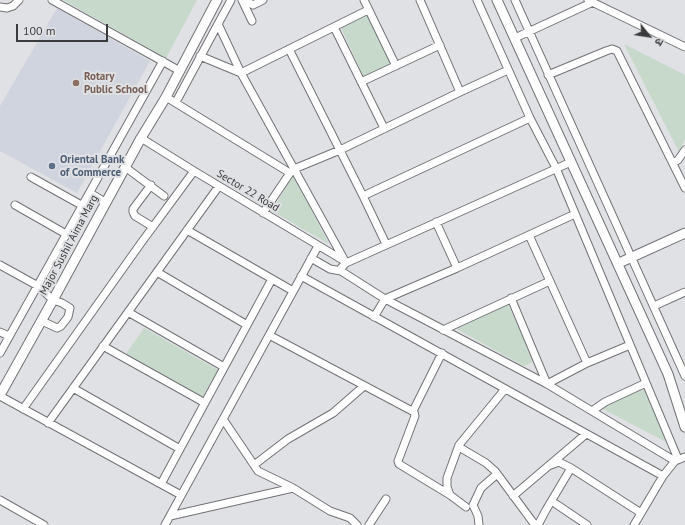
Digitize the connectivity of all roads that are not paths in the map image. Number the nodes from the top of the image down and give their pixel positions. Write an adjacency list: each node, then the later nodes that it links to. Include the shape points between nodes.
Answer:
1 (19, 0): 13 (street, via 13,6)
2 (52, 0): 24 (street)
3 (217, 0): 27 (street, Major Sushil Aima Marg)
4 (231, 0): 16 (street)
5 (243, 0): 6 (street, via 253,5); 15 (street)
6 (263, 0)
7 (364, 0): 14 (street)
8 (420, 0): 20 (street)
9 (477, 0): 26 (street)
10 (497, 0): 19 (street)
11 (515, 0): 18 (street)
12 (590, 1): 18 (street); 21 (street)
13 (0, 7)
14 (368, 10): 17 (street); 25 (street)
15 (252, 22)
16 (218, 24): 23 (street); 28 (street)
17 (334, 27): 22 (street); 30 (street)
18 (529, 32): 19 (street); 29 (street)
19 (515, 38): 39 (street)
20 (440, 45): 25 (street); 31 (street)
21 (685, 47)
22 (289, 49): 28 (street); 37 (street)
23 (200, 56): 28 (street); 33 (street)
24 (162, 61): 27 (street); 49 (street)
25 (396, 66): 30 (street)
26 (508, 70): 31 (street); 34 (street)
27 (180, 71): 32 (street, Major Sushil Aima Marg)
28 (242, 73): 44 (street)
29 (548, 75): 40 (street, via 606,51 617,51); 65 (street)
30 (361, 82): 35 (street)
31 (460, 92): 35 (street)
32 (166, 97): 33 (street); 36 (street, Major Sushil Aima Marg)
33 (176, 102): 44 (street)
34 (530, 118): 42 (street); 51 (street)
35 (384, 128): 37 (street)
36 (141, 138): 41 (street, Major Sushil Aima Marg); 43 (street, Sector 22 Road)
37 (340, 150): 44 (street); 51 (street)
38 (685, 150): 40 (street)
39 (571, 162): 42 (street); 68 (street)
40 (673, 163): 48 (street)
41 (125, 167): 46 (street); 52 (street, Major Sushil Aima Marg)
42 (556, 168): 56 (street); 57 (street)
43 (194, 171): 47 (street, Sector 22 Road); 58 (street)
44 (292, 171): 55 (street); 67 (street)
45 (31, 177): 54 (street)
46 (151, 185): 50 (street); 58 (street, via 133,212)
47 (219, 186): 55 (street, Sector 22 Road); 59 (street)
48 (685, 188)
49 (90, 193): 52 (street); 54 (street)
50 (164, 196)
51 (363, 196): 63 (street)
52 (106, 202): 81 (street, Major Sushil Aima Marg)
53 (15, 206): 61 (street)
54 (83, 206): 61 (street)
55 (263, 213): 64 (street, Sector 22 Road)
56 (575, 214): 62 (street); 91 (street)
57 (436, 222): 63 (street); 70 (street)
58 (153, 227): 105 (street)
59 (187, 230): 72 (street); 74 (street)
60 (685, 233): 65 (street)
61 (66, 234): 76 (street)
62 (529, 235): 70 (street); 75 (street)
63 (386, 244): 67 (street)
64 (318, 246): 66 (street); 67 (street, Sector 22 Road)
65 (632, 257): 68 (street); 82 (street)
66 (311, 258): 71 (street, via 330,269); 73 (street)
67 (346, 262): 71 (street)
68 (618, 263): 110 (street, via 668,374)
69 (0, 265): 76 (street)
70 (457, 268): 80 (street)
71 (340, 271): 80 (street)
72 (157, 272): 83 (street); 86 (street)
73 (301, 276): 77 (street); 84 (street)
74 (272, 279): 77 (street); 86 (street)
75 (550, 280): 79 (street); 95 (street)
76 (38, 286): 81 (street); 90 (street)
77 (293, 291): 89 (street)
78 (685, 292): 82 (street)
79 (511, 298): 87 (street); 99 (street)
80 (385, 299): 84 (street); 87 (street)
81 (53, 300): 85 (street, Major Sushil Aima Marg); 85 (street, via 70,308 68,317 57,328)
82 (654, 306): 97 (street)
83 (128, 312): 92 (street); 96 (street)
84 (374, 317): 94 (street)
85 (42, 321): 103 (street, Major Sushil Aima Marg)
86 (247, 325): 96 (street)
87 (443, 330): 99 (street)
88 (0, 332): 90 (street)
89 (269, 335): 100 (street); 108 (street)
90 (9, 336): 93 (street)
91 (630, 345): 95 (street); 98 (street)
92 (104, 346): 101 (street); 104 (street)
93 (0, 353)
94 (442, 353): 102 (street); 106 (street)
95 (587, 363): 99 (street)
96 (224, 368): 104 (street)
97 (685, 376)
98 (646, 383): 107 (street, via 605,402); 114 (street)
99 (547, 384): 107 (street)
100 (364, 386): 106 (street); 115 (street, via 333,413 288,439)
101 (73, 388): 109 (street); 113 (street)
102 (505, 389): 111 (street); 112 (street)
103 (0, 396): 105 (street)
104 (205, 403): 113 (street)
105 (23, 409): 109 (street)
106 (412, 411): 123 (street, via 415,416 399,464)
107 (592, 411): 114 (street)
108 (223, 419): 115 (street); 122 (street)
109 (48, 423): 120 (street)
110 (685, 427)
111 (586, 434): 116 (street); 119 (street)
112 (459, 447): 118 (street, via 486,463); 123 (street, via 447,478)
113 (180, 449): 120 (street)
114 (679, 459): 119 (street)
115 (254, 465): 121 (street, via 261,473)
116 (548, 466): 117 (street, via 558,462); 124 (street)
117 (571, 468): 129 (street); 138 (street)
118 (497, 474): 124 (street); 137 (street, via 481,488 473,505)
119 (663, 476): 129 (street)
120 (161, 484): 122 (street)
121 (293, 488): 130 (street); 135 (street, via 330,511 350,518)
122 (181, 495): 130 (street)
123 (450, 495): 128 (street)
124 (513, 496): 138 (street)
125 (386, 498): 136 (street)
126 (0, 500): 131 (street)
127 (556, 504): 139 (street)
128 (466, 507)
129 (641, 513): 140 (street)
130 (170, 516): 134 (street)
131 (32, 518): 132 (street); 133 (street)
132 (28, 525)
133 (44, 525)
134 (165, 525)
135 (357, 525)
136 (369, 525)
137 (479, 525)
138 (536, 525)
139 (587, 525)
140 (634, 525)

